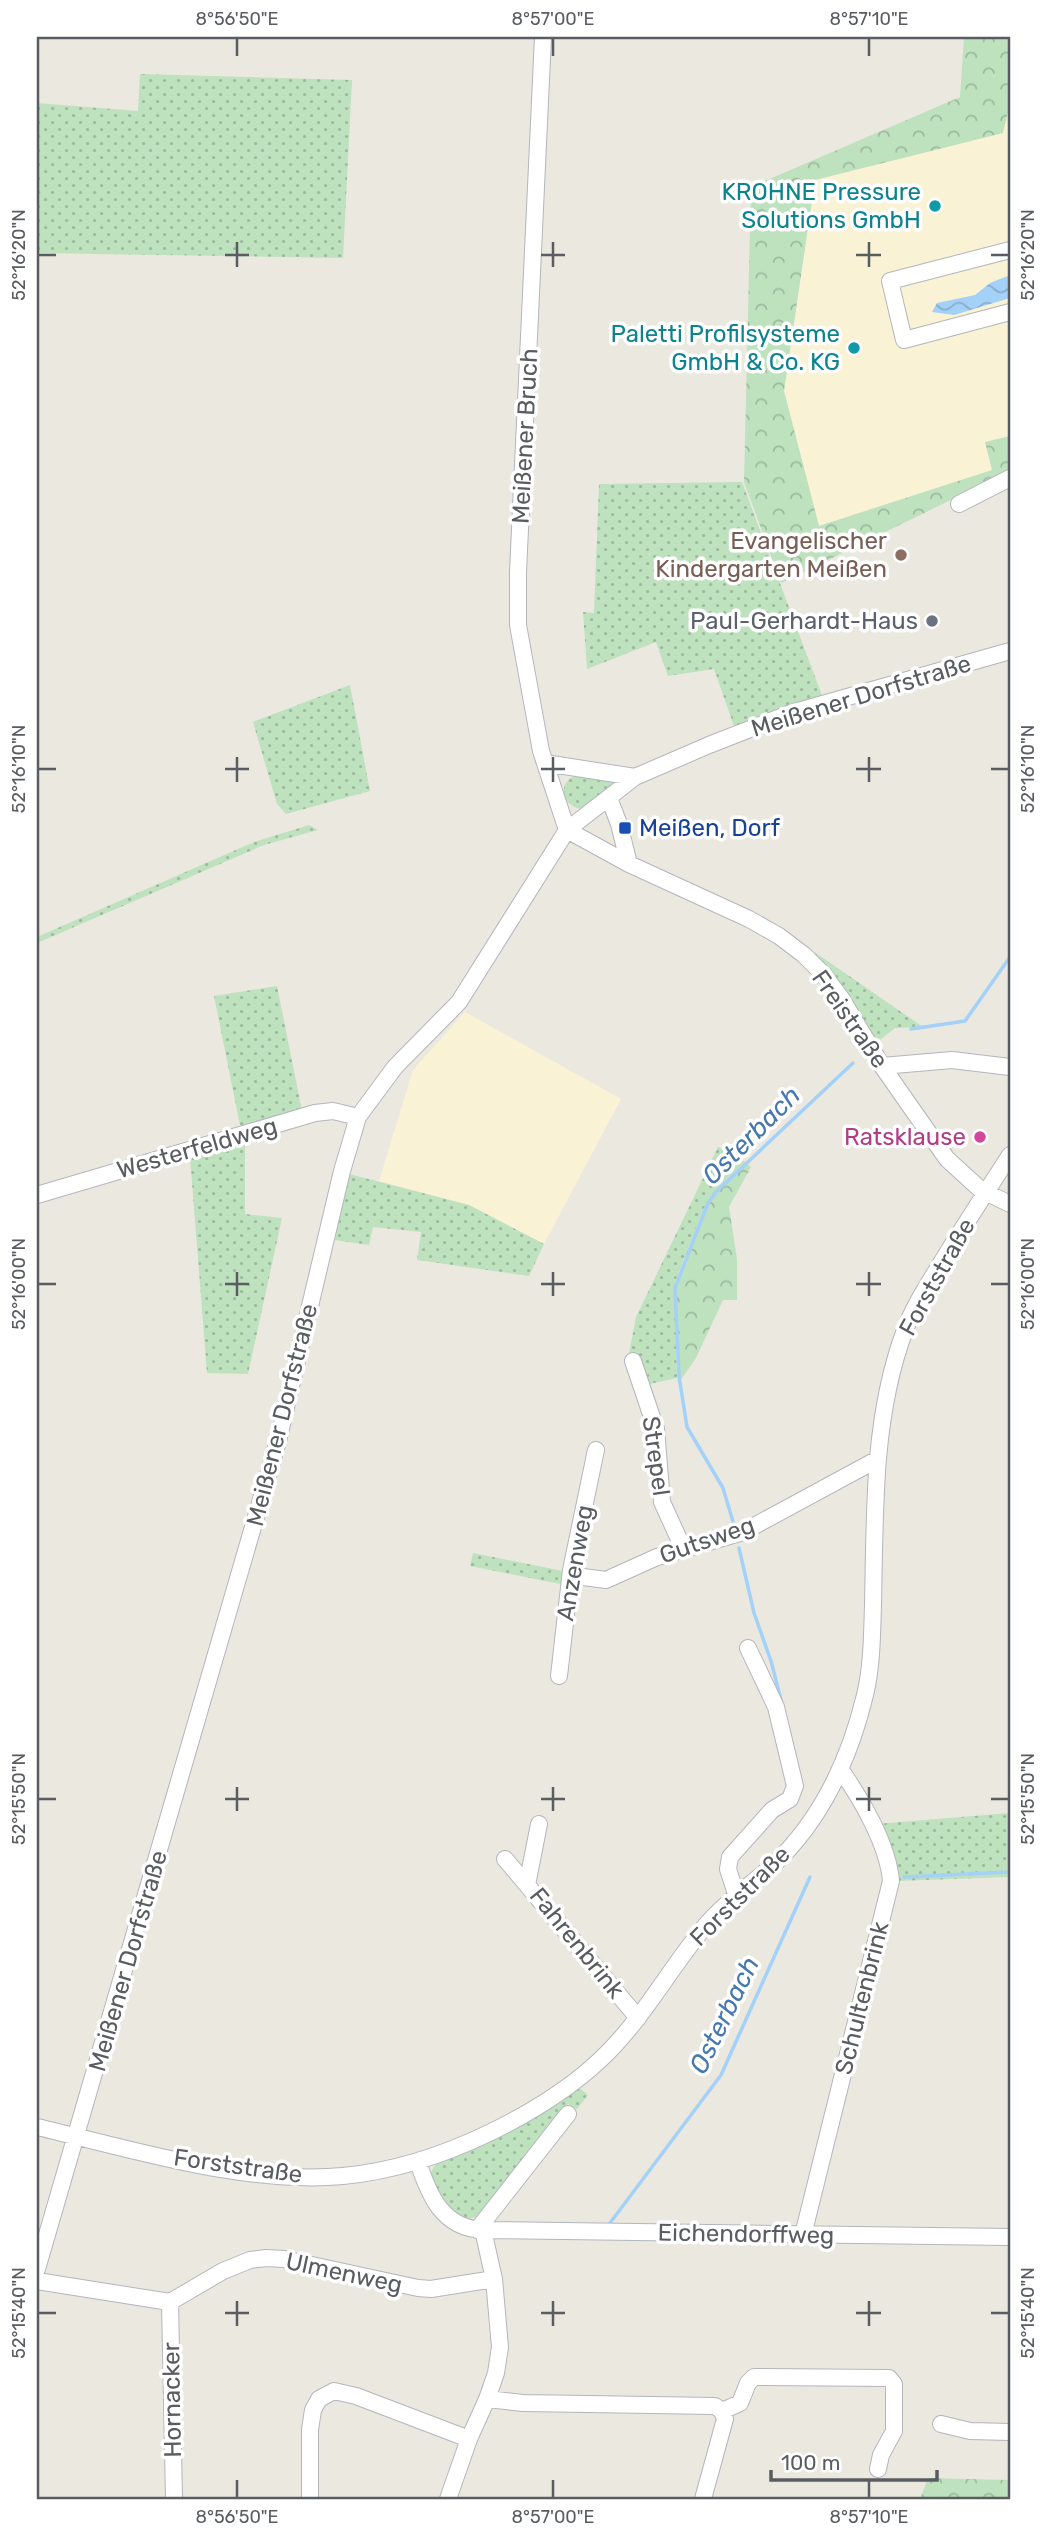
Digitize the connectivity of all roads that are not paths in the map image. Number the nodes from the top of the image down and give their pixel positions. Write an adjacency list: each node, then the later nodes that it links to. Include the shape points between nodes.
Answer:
1 (543, 37): 7 (street, Meißener Bruch, via 518,625)
2 (1010, 250): 3 (street, via 890,281 904,340)
3 (1010, 312)
4 (1010, 478): 5 (street)
5 (959, 504)
6 (1010, 651): 8 (street, Meißener Dorfstraße, via 791,713)
7 (545, 763): 8 (street); 10 (street, Meißener Bruch)
8 (635, 777): 9 (street, Meißener Dorfstraße)
9 (609, 798): 10 (street, Meißener Dorfstraße); 11 (street)
10 (567, 830): 11 (street, Freistraße); 14 (street, Meißener Dorfstraße, via 458,1002 396,1067)
11 (629, 864): 12 (street, Freistraße, via 749,919 804,955 841,998)
12 (882, 1066): 13 (street, via 952,1060); 16 (street, Freistraße, via 947,1159)
13 (1010, 1067)
14 (358, 1117): 17 (street, Westerfeldweg, via 333,1111 315,1113); 34 (street, Meißener Dorfstraße, via 275,1454)
15 (1010, 1155): 16 (street, Forststraße)
16 (986, 1192): 18 (street, Freistraße); 21 (street, Forststraße, via 906,1326 887,1386)
17 (37, 1195)
18 (1010, 1204)
19 (633, 1361): 22 (street, Strepel, via 656,1429 662,1502)
20 (596, 1450): 23 (street, Anzenweg)
21 (878, 1459): 22 (street, Gutsweg, via 743,1532); 26 (street, Forststraße, via 872,1646 865,1694)
22 (683, 1548): 23 (street, Gutsweg, via 606,1580 576,1576)
23 (571, 1570): 25 (street, Anzenweg)
24 (748, 1647): 30 (street, via 776,1707 795,1786 790,1799 772,1810 730,1857 728,1869)
25 (559, 1676)
26 (841, 1769): 30 (street, Forststraße, via 801,1835); 37 (street, Schultenbrink, via 859,1796 891,1881)
27 (539, 1824): 29 (street, Fahrenbrink)
28 (505, 1859): 29 (street)
29 (527, 1885): 31 (street, Fahrenbrink)
30 (736, 1894): 31 (street, Forststraße, via 707,1923)
31 (638, 2018): 35 (street, Forststraße, via 603,2058 526,2115)
32 (568, 2115): 36 (street)
33 (37, 2127): 34 (street, Forststraße)
34 (77, 2137): 35 (street, Forststraße, via 206,2166 283,2176 345,2176); 39 (street, Meißener Dorfstraße)
35 (418, 2162): 36 (street, Eichendorffweg, via 436,2205 457,2222)
36 (480, 2230): 37 (street, Eichendorffweg); 40 (street)
37 (803, 2235): 38 (street, Eichendorffweg)
38 (1010, 2237)
39 (37, 2269)
40 (494, 2279): 42 (street, Ulmenweg, via 418,2288 266,2258 223,2271); 43 (street, via 500,2347)
41 (37, 2281): 42 (street)
42 (170, 2302): 49 (street, Hornacker)
43 (487, 2399): 44 (street, via 715,2406); 47 (street)
44 (722, 2411): 48 (street, via 740,2403 754,2377 889,2378 894,2384 894,2431); 52 (street, via 725,2419)
45 (941, 2424): 46 (street, via 970,2431)
46 (1010, 2431)
47 (469, 2439): 50 (street, via 334,2392 320,2399 313,2410); 51 (street)
48 (878, 2469)
49 (174, 2499)
50 (310, 2499)
51 (447, 2499)
52 (703, 2499)

